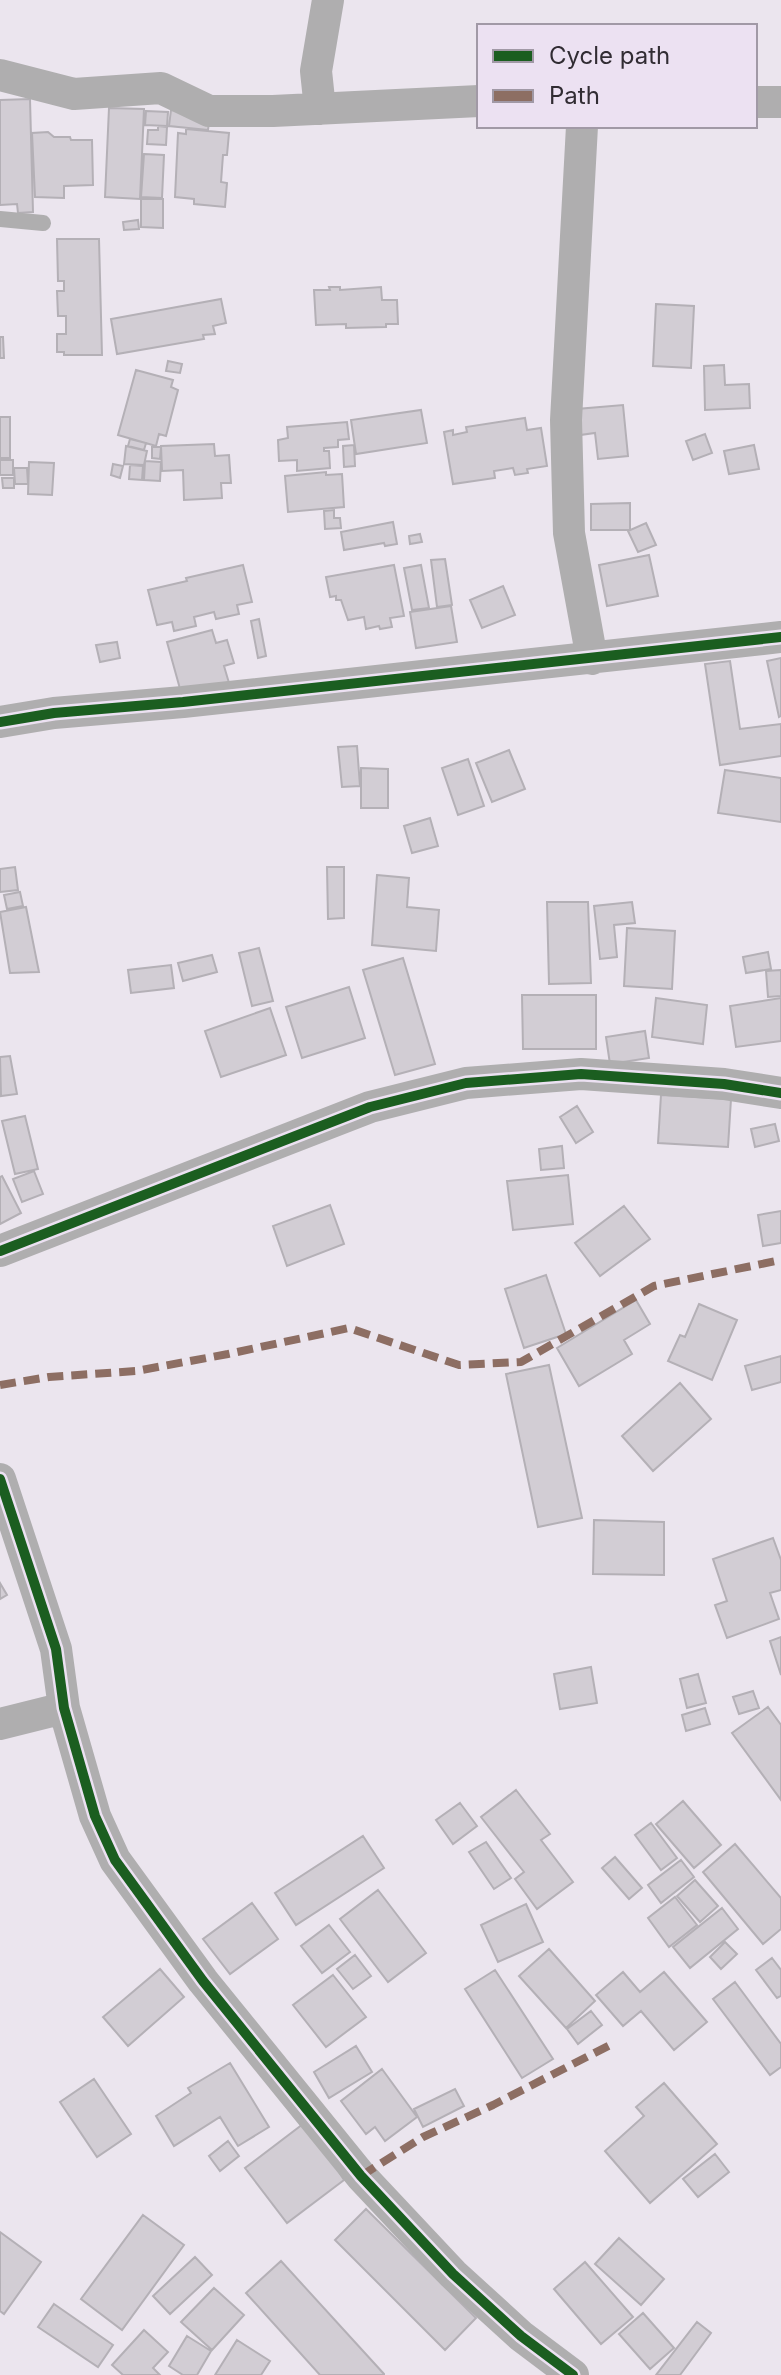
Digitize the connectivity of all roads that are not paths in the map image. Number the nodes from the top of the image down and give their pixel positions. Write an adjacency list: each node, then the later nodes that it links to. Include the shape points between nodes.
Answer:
1 (328, 0): 6 (street, via 316,71)
2 (0, 75): 6 (street, via 74,94 161,88 209,111)
3 (477, 101): 6 (street)
4 (757, 102): 5 (street)
5 (781, 102)
6 (320, 109)
7 (582, 128): 11 (street, via 566,420 569,533)
8 (0, 219): 9 (lane)
9 (43, 223)
10 (781, 637): 11 (street)
11 (592, 659): 12 (street)
12 (0, 722)
13 (781, 1093): 14 (street, via 581,1074 466,1083 370,1107)
14 (0, 1251)
15 (0, 1479): 16 (street, via 56,1649)
16 (64, 1708): 17 (street); 18 (street, via 95,1816 161,1927 361,2176 453,2274)
17 (0, 1724)
18 (573, 2375)

